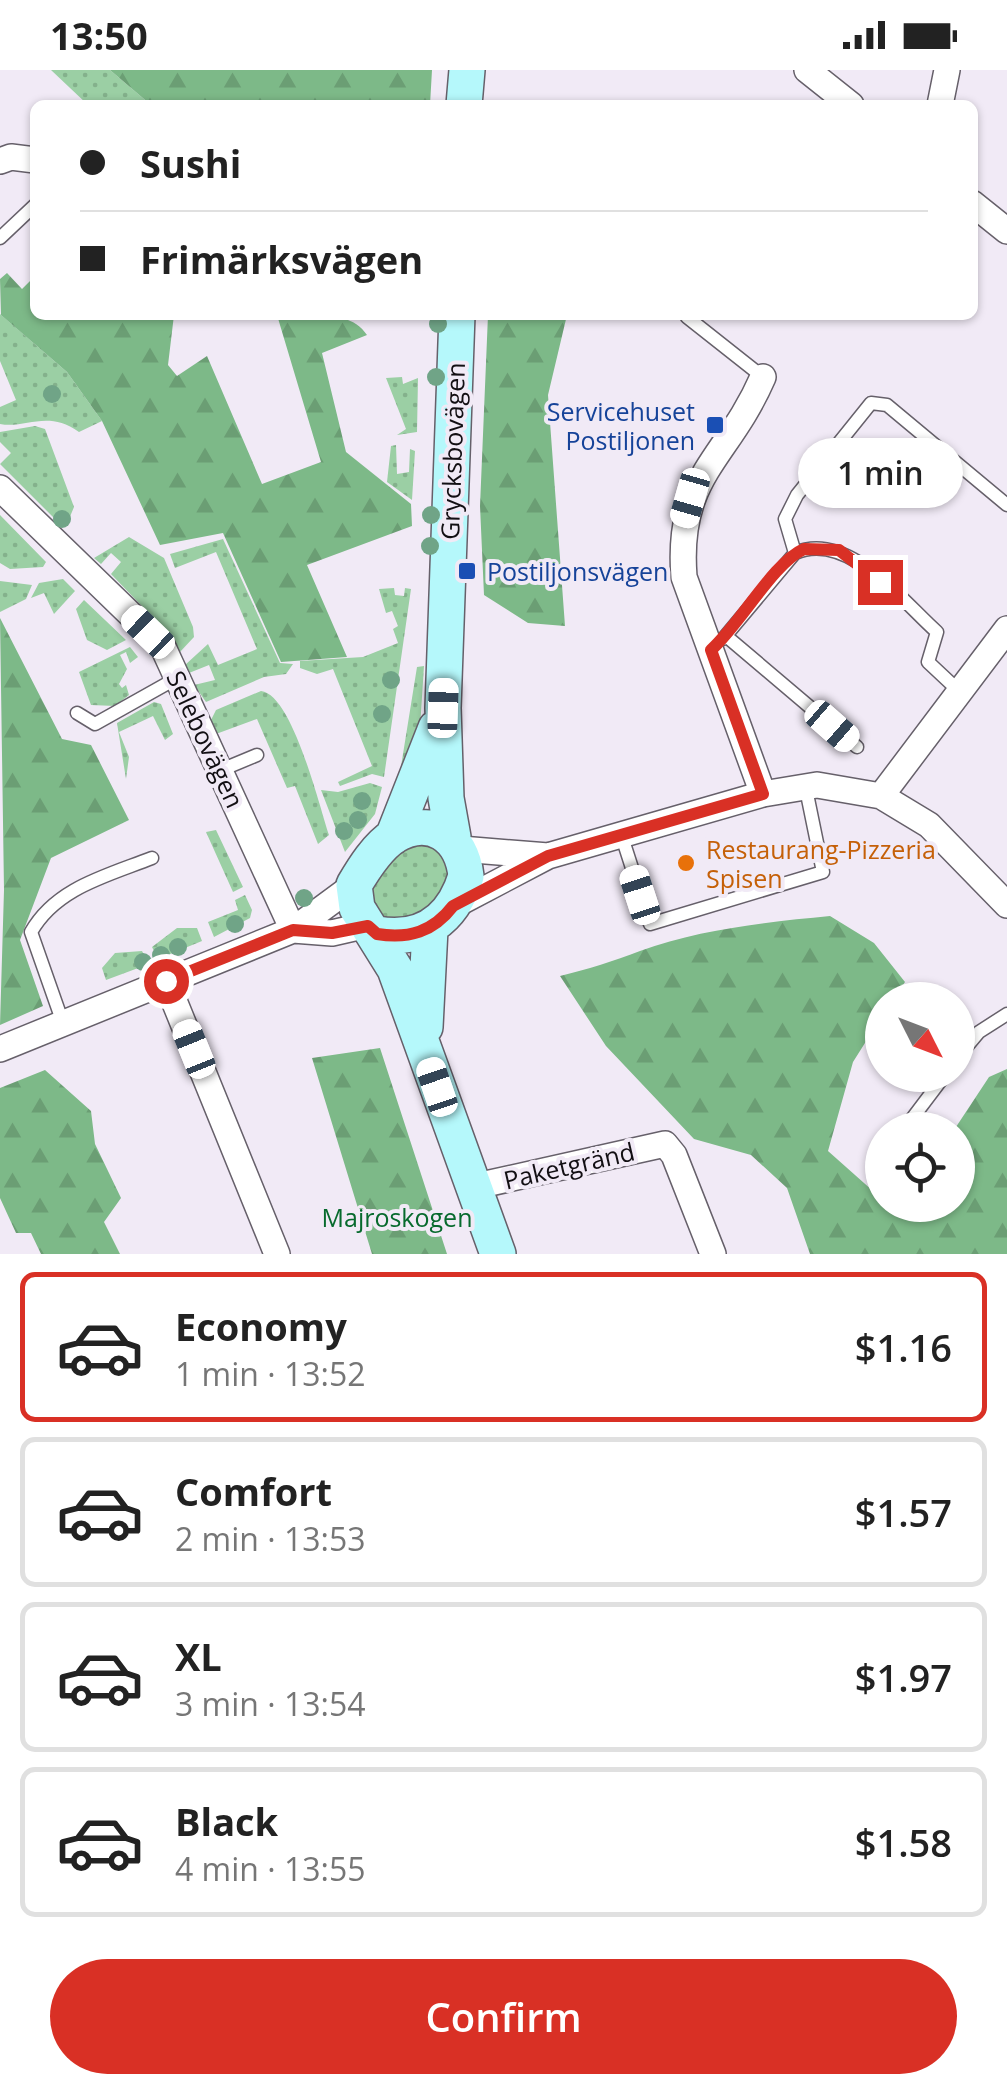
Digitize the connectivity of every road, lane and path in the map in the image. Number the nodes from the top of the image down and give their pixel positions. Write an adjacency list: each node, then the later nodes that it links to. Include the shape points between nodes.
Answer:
1 (467, 70): 4 (street)
2 (807, 70): 5 (street)
3 (948, 70): 6 (street)
4 (464, 100)
5 (845, 100)
6 (941, 100)
7 (30, 160): 8 (street)
8 (0, 161)
9 (978, 207): 11 (street)
10 (30, 210): 12 (lane)
11 (1007, 231)
12 (0, 238)
13 (457, 320): 23 (street, Grycksbovägen)
14 (690, 320): 15 (lane)
15 (763, 377): 20 (street, via 684,518 684,578)
16 (0, 488): 21 (street, Selebovägen, via 162,646)
17 (1007, 506): 18 (lane, via 887,405 871,402 785,518)
18 (796, 553): 20 (lane); 22 (lane, via 839,550 937,632 928,662)
19 (1007, 629): 22 (street)
20 (718, 643): 25 (lane); 29 (street)
21 (178, 678): 24 (lane, via 95,724); 27 (street, Selebovägen)
22 (960, 692): 30 (street)
23 (443, 708): 31 (street, Grycksbovägen); 33 (street, Grycksbovägen, via 446,798)
24 (77, 713)
25 (857, 747)
26 (257, 755): 27 (lane)
27 (221, 770): 39 (street, Selebovägen)
28 (806, 789): 29 (street); 30 (street); 32 (lane, via 824,872 650,924)
29 (763, 794): 32 (street)
30 (881, 796): 37 (street, via 929,825)
31 (393, 837): 33 (street, via 426,828); 36 (street)
32 (622, 837): 34 (street)
33 (457, 843): 34 (street); 38 (street, via 466,876)
34 (548, 856): 38 (street)
35 (152, 858): 43 (lane, via 65,894 30,932)
36 (354, 885): 39 (street); 40 (street, via 356,908)
37 (1007, 905)
38 (441, 917): 40 (street, via 394,937); 46 (street)
39 (293, 930): 40 (street); 41 (street)
40 (372, 930): 46 (street, via 395,969)
41 (166, 981): 43 (street); 50 (street)
42 (1007, 1014): 44 (lane)
43 (64, 1023): 45 (street)
44 (975, 1037)
45 (0, 1049)
46 (425, 1054): 49 (street)
47 (932, 1092): 48 (lane)
48 (917, 1112)
49 (472, 1187): 51 (street); 52 (street, Paketgränd, via 665,1144)
50 (277, 1254)
51 (498, 1254)
52 (714, 1254)

